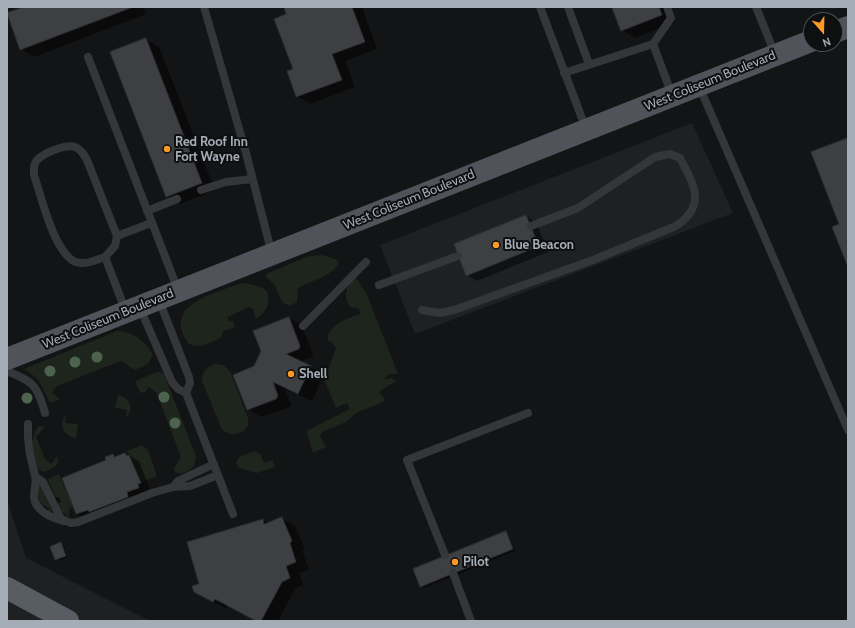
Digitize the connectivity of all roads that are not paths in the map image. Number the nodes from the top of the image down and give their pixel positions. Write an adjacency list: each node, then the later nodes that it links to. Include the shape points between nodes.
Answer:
1 (204, 7): 15 (lane)
2 (540, 7): 11 (lane)
3 (568, 7): 10 (lane)
4 (667, 7): 6 (lane, via 671,18)
5 (756, 7): 8 (lane)
6 (653, 44): 10 (lane); 13 (lane)
7 (803, 44): 8 (main road, West Coliseum Boulevard)
8 (776, 55): 12 (main road, West Coliseum Boulevard)
9 (88, 57): 18 (lane)
10 (589, 64): 11 (lane)
11 (564, 73): 14 (lane)
12 (698, 86): 13 (main road, West Coliseum Boulevard); 36 (lane)
13 (672, 96): 14 (main road, West Coliseum Boulevard)
14 (586, 130): 22 (main road, West Coliseum Boulevard)
15 (252, 179): 16 (lane, via 226,182); 22 (lane)
16 (201, 190)
17 (177, 198): 18 (lane)
18 (147, 211): 19 (lane)
19 (151, 223): 21 (lane); 27 (lane)
20 (531, 226): 28 (lane, via 578,208 650,160 670,154 680,158 693,186 696,200 688,218 676,226 592,260 454,310 440,313)
21 (117, 236): 24 (lane, via 115,246); 24 (lane, via 81,150 65,147 38,160 33,167 34,175 58,245 68,258 81,264)
22 (272, 254): 27 (main road, West Coliseum Boulevard)
23 (458, 256): 26 (lane)
24 (105, 257): 27 (lane)
25 (366, 262): 29 (lane)
26 (378, 285)
27 (151, 302): 30 (main road, West Coliseum Boulevard); 32 (lane, via 172,382); 32 (lane, via 189,377 190,383)
28 (422, 310)
29 (303, 326)
30 (7, 359)
31 (7, 371): 33 (lane, via 35,386)
32 (186, 393): 37 (lane)
33 (45, 413)
34 (528, 413): 43 (lane, via 407,460)
35 (28, 424): 39 (lane, via 29,455)
36 (848, 430)
37 (214, 464): 38 (lane); 40 (lane, via 178,480)
38 (218, 475): 40 (lane, via 190,486); 41 (lane)
39 (36, 477): 42 (lane, via 43,482 59,516); 42 (lane, via 34,498 37,505 53,518)
40 (173, 487): 42 (lane, via 78,522)
41 (233, 514)
42 (66, 522)
43 (445, 555)
44 (453, 573): 47 (lane)
45 (7, 588): 46 (highway)
46 (68, 621)
47 (471, 621)

